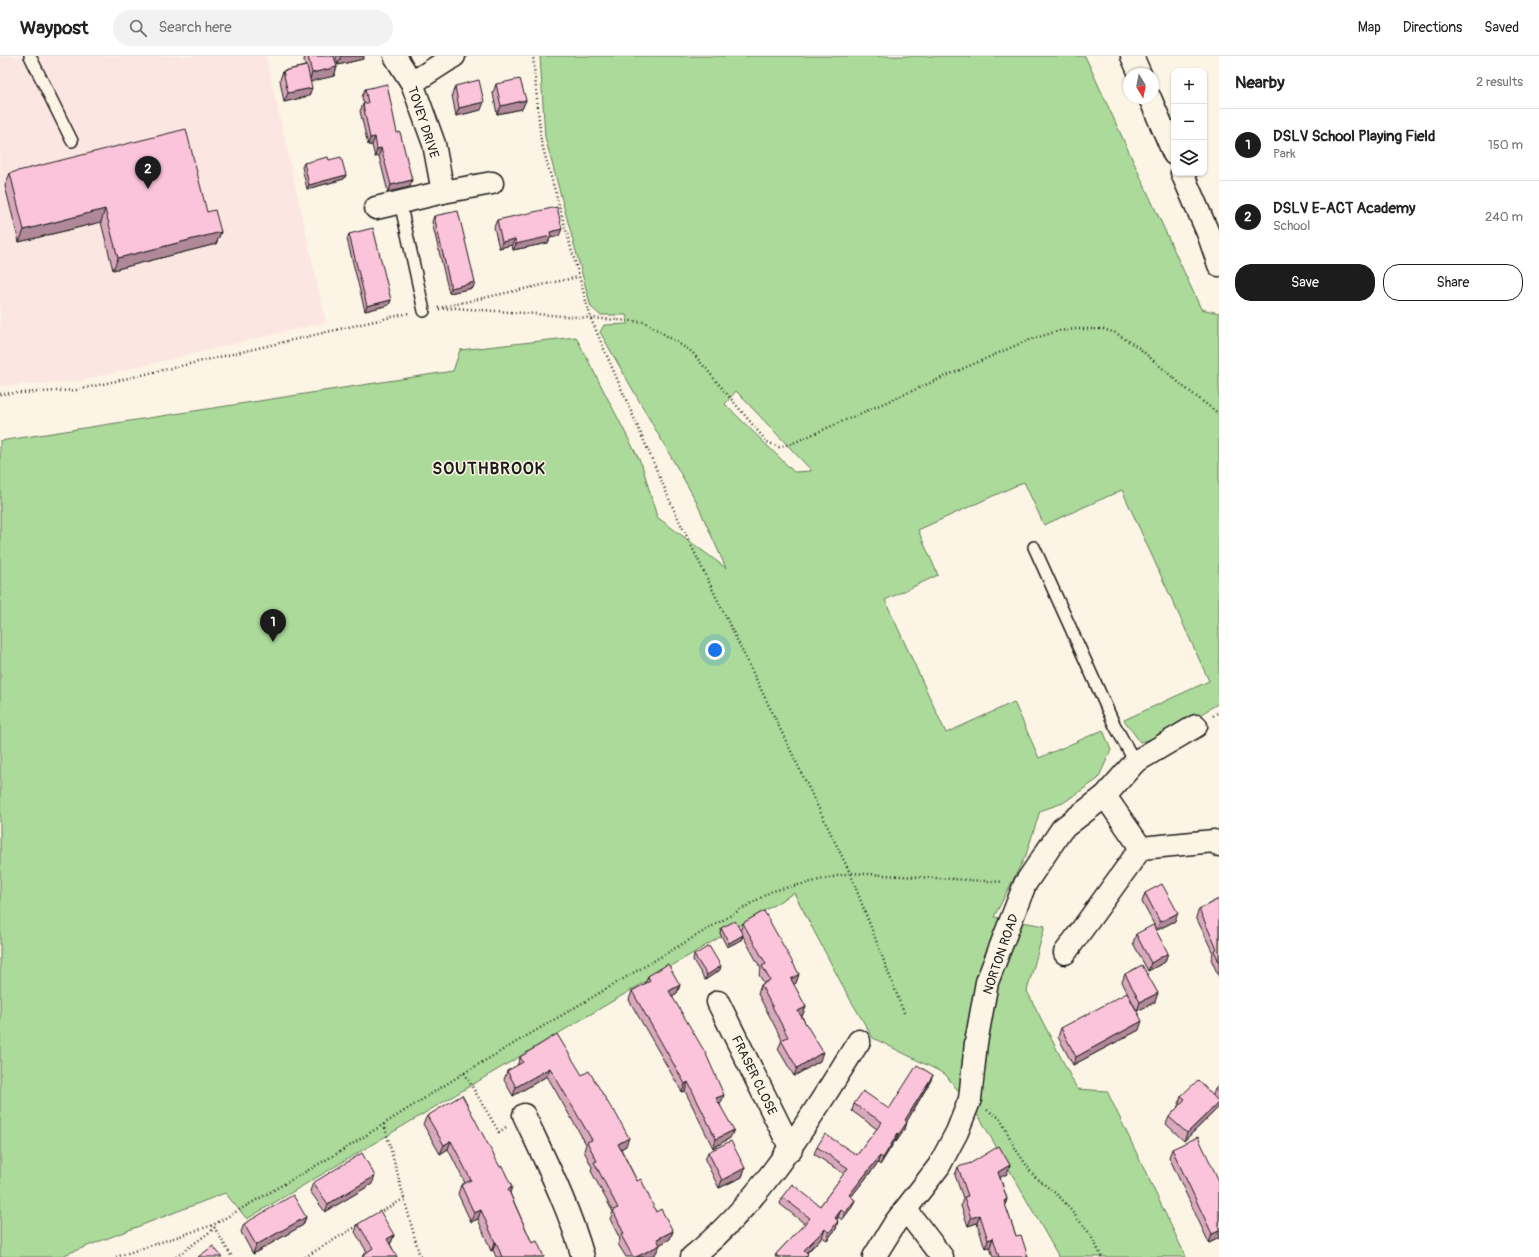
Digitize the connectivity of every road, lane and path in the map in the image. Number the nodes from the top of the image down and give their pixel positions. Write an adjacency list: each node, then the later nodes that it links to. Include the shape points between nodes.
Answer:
1 (30, 56): 9 (lane)
2 (395, 56): 7 (street, TOVEY DRIVE)
3 (454, 56): 7 (street)
4 (533, 56): 19 (path, via 541,142)
5 (1132, 56): 6 (street)
6 (1137, 68)
7 (412, 83): 13 (street, TOVEY DRIVE, via 434,144)
8 (1153, 104): 10 (street)
9 (72, 141)
10 (1171, 147)
11 (1183, 176): 16 (street)
12 (492, 183): 13 (street)
13 (442, 192): 14 (street)
14 (400, 202): 15 (street); 20 (lane)
15 (376, 208)
16 (1208, 233): 17 (street); 18 (street)
17 (1219, 254)
18 (1219, 265)
19 (578, 277): 20 (path); 21 (path)
20 (424, 311): 21 (path, via 455,308); 22 (path, via 77,390)
21 (591, 319): 23 (path, via 645,322 692,352 767,442 779,447 1026,341 1058,331 1076,329 1103,329 1116,333 1139,348); 30 (path, via 674,510)
22 (0, 394)
23 (1219, 414)
24 (1034, 547): 26 (lane, via 1114,724)
25 (1196, 726): 26 (street, NORTON ROAD)
26 (1135, 762): 27 (street, NORTON ROAD)
27 (1105, 796): 29 (street); 31 (street, NORTON ROAD, via 1062,829)
28 (1219, 845): 29 (street, via 1214,841)
29 (1141, 848): 32 (street)
30 (850, 873): 31 (path); 34 (path); 36 (path, via 772,891)
31 (1025, 884): 37 (street, NORTON ROAD, via 987,982 976,1043)
32 (1066, 953)
33 (718, 1002): 40 (street, FRASER CLOSE)
34 (904, 1013)
35 (859, 1041): 40 (street)
36 (464, 1073): 38 (path, via 499,1132); 39 (path)
37 (970, 1099): 42 (street, NORTON ROAD, via 940,1166); 55 (path, via 1000,1118 1015,1148 1033,1175 1066,1204 1090,1234)
38 (524, 1116): 51 (street, via 556,1182)
39 (384, 1124): 41 (path); 45 (path)
40 (791, 1149): 52 (street, via 750,1200 712,1241)
41 (404, 1198): 43 (path); 50 (path)
42 (906, 1210): 53 (street, NORTON ROAD); 54 (street)
43 (378, 1214)
44 (365, 1222): 49 (path)
45 (214, 1226): 46 (path); 47 (path); 48 (path)
46 (116, 1257)
47 (176, 1257)
48 (232, 1257)
49 (305, 1257)
50 (420, 1257)
51 (583, 1257)
52 (692, 1257)
53 (874, 1257)
54 (942, 1257)
55 (1102, 1257)

